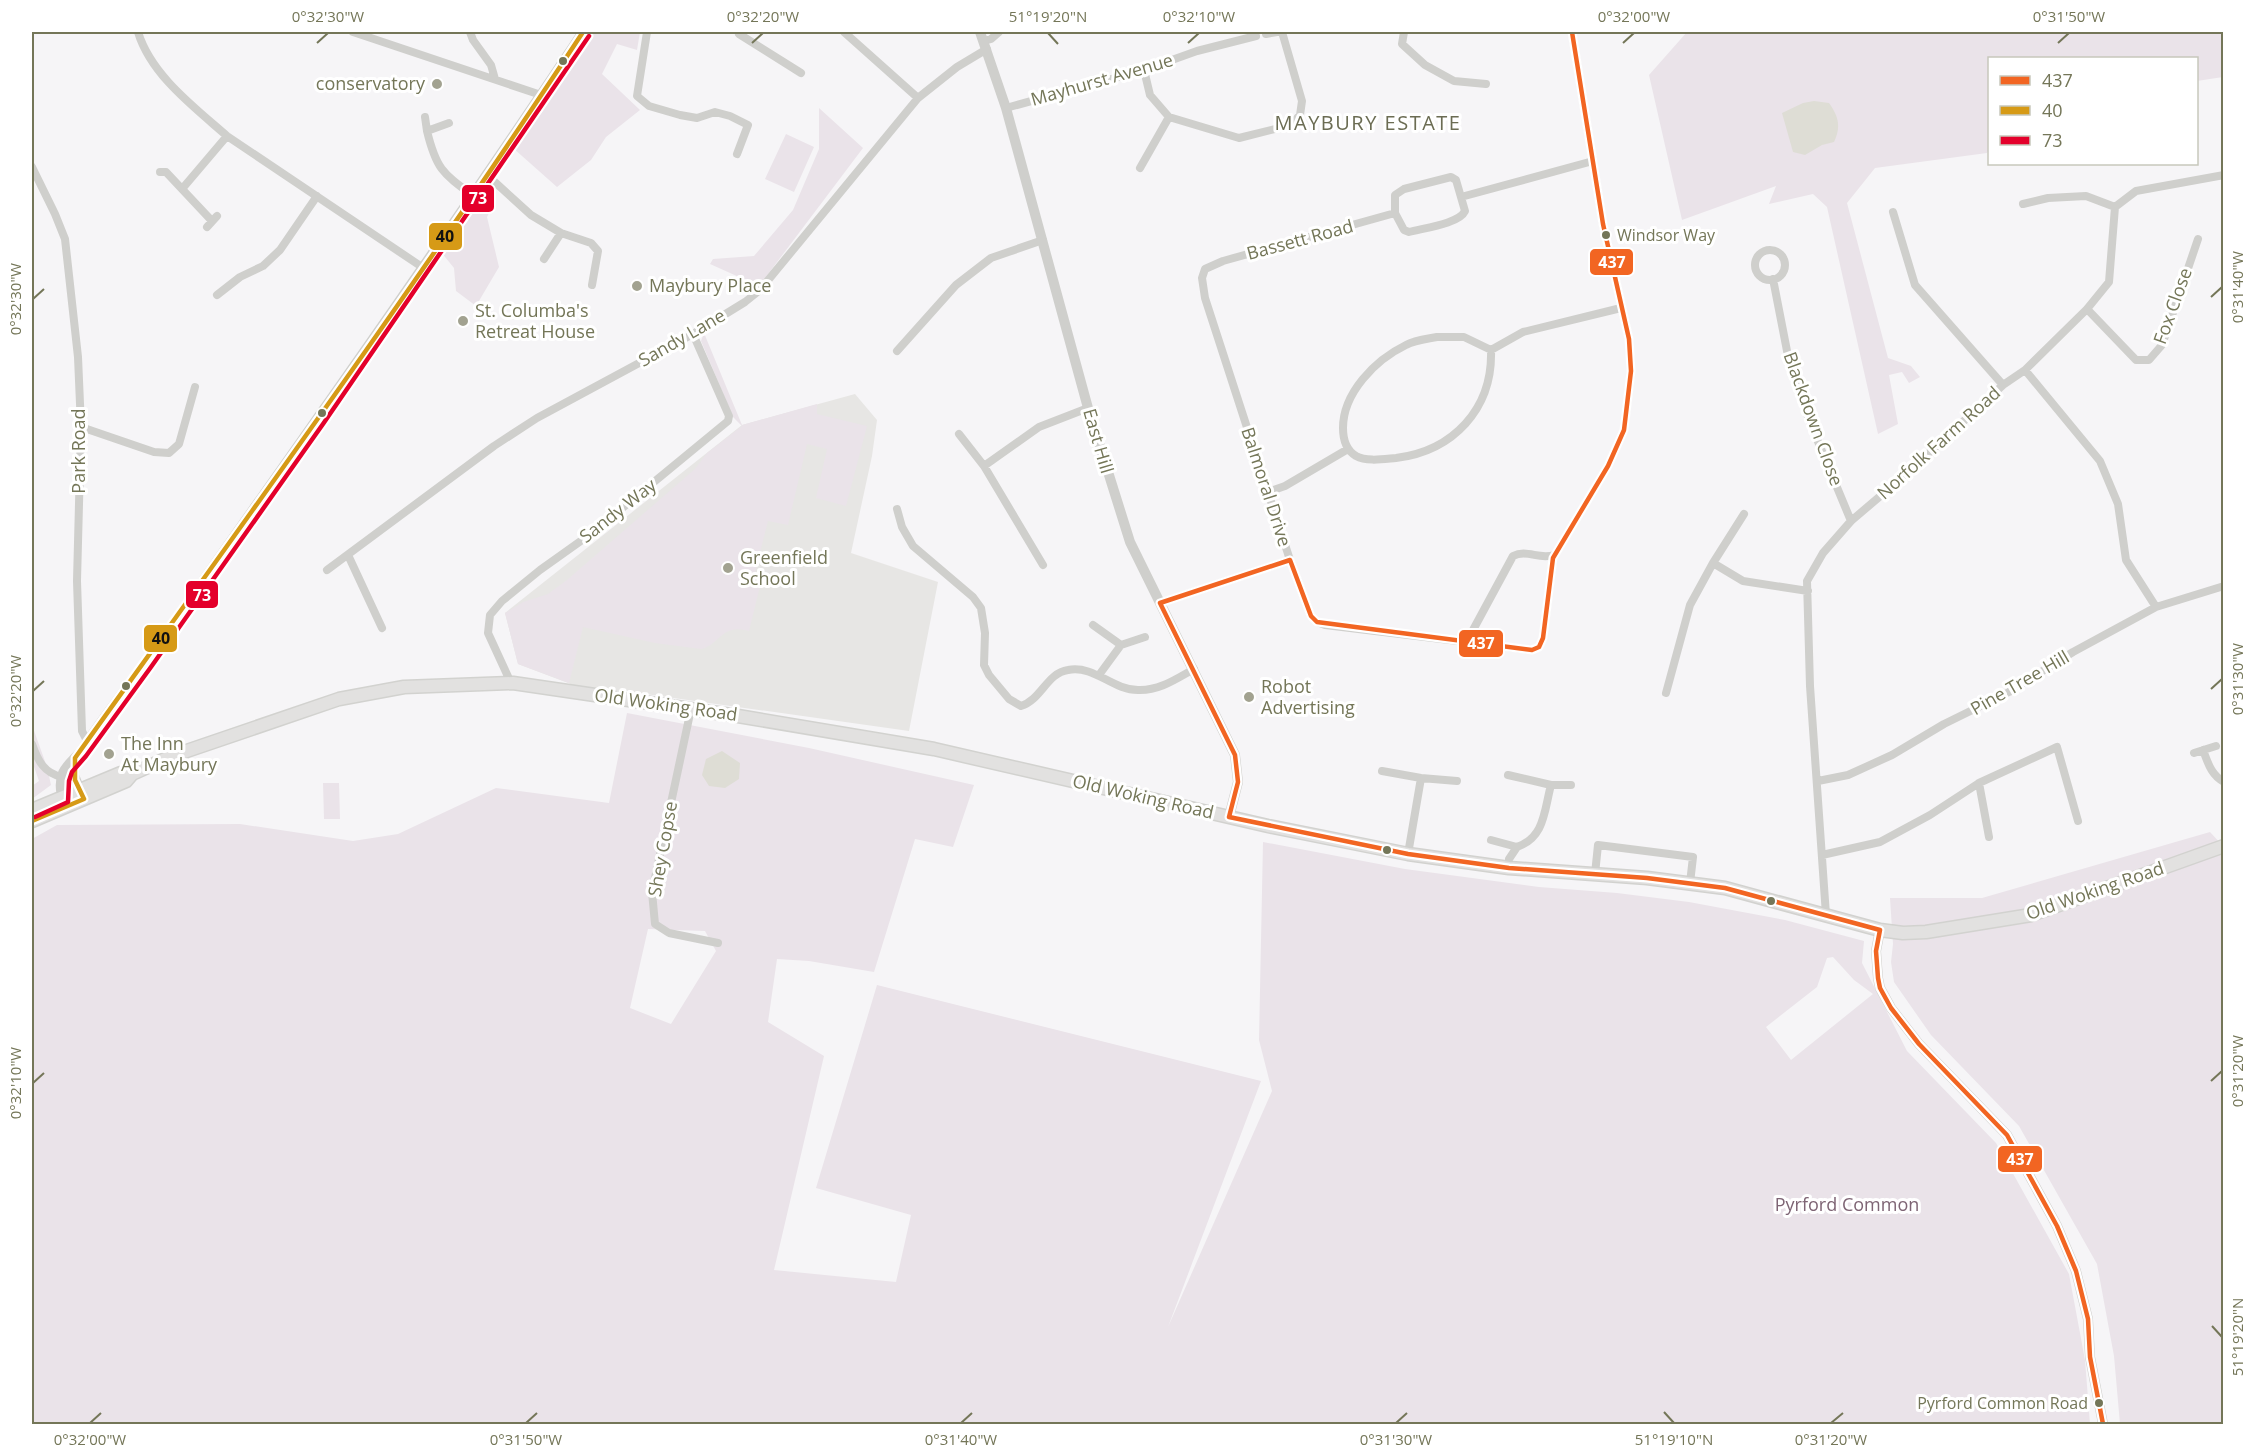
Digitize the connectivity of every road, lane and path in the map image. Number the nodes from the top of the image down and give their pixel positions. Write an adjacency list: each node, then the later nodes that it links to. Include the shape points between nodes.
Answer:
1 (138, 32): 27 (street, via 158,69)
2 (353, 32): 18 (street)
3 (470, 32): 18 (street, via 491,65)
4 (583, 32): 20 (street)
5 (647, 32): 28 (street, via 637,96 649,106 668,112 697,118 715,112 748,125)
6 (739, 32): 17 (street)
7 (844, 32): 21 (street)
8 (999, 32): 15 (street, Sandy Lane)
9 (1277, 32): 13 (street)
10 (1282, 32): 24 (street, via 1302,101 1300,115 1291,125 1239,138)
11 (1404, 32): 19 (street, via 1402,44 1425,65 1454,81)
12 (1572, 32): 29 (street, Balmoral Drive)
13 (1266, 34)
14 (1256, 36): 16 (street, Mayhurst Avenue)
15 (983, 40): 21 (street, Sandy Lane); 22 (street, East Hill)
16 (1144, 70): 22 (street, Mayhurst Avenue); 24 (street, via 1150,95)
17 (801, 73)
18 (495, 79): 20 (street)
19 (1486, 84)
20 (541, 95): 33 (street)
21 (918, 98): 55 (street, Sandy Lane, via 772,277 744,302)
22 (1006, 108): 46 (street, East Hill)
23 (425, 117): 26 (street)
24 (1169, 117): 30 (street)
25 (449, 123): 26 (street)
26 (428, 131): 36 (street, via 446,175)
27 (227, 136): 35 (street); 37 (street)
28 (737, 154)
29 (1593, 161): 38 (street); 53 (street, Balmoral Drive)
30 (1140, 168)
31 (32, 171): 62 (street, Park Road, via 65,239)
32 (160, 172): 35 (street, via 166,172)
33 (486, 174): 36 (street); 44 (street, via 531,215)
34 (2223, 175): 40 (street, via 2136,191)
35 (182, 189): 43 (street)
36 (472, 195): 48 (street)
37 (317, 196): 48 (street); 52 (street, via 280,250)
38 (1461, 197): 42 (street, via 1456,180 1451,177 1404,189 1395,195); 42 (street, via 1465,211 1462,217 1409,232)
39 (2023, 204): 40 (street, via 2086,196)
40 (2115, 207): 54 (street, Norfolk Farm Road, via 2109,282)
41 (1893, 212): 59 (street, via 1915,285)
42 (1395, 213): 49 (street, Bassett Road)
43 (212, 221)
44 (561, 233): 47 (street); 51 (street, via 591,243 598,251)
45 (2198, 239): 54 (street, Fox Close, via 2162,345 2149,360 2136,360)
46 (1042, 240): 57 (street, via 991,258 956,285); 61 (street, East Hill)
47 (544, 259)
48 (422, 267): 90 (street)
49 (1205, 269): 66 (street, Balmoral Drive, via 1205,298)
50 (1773, 279): 69 (street, Blackdown Close, via 1788,356 1809,420)
51 (592, 285)
52 (217, 296)
53 (1622, 308): 56 (street, via 1523,332); 71 (street, Balmoral Drive, via 1631,371 1624,430 1608,465)
54 (2087, 309): 58 (street, Norfolk Farm Road)
55 (693, 334): 70 (street, Sandy Lane, via 537,418); 87 (street, Sandy Way, via 728,421 592,533 540,570 490,615 488,633)
56 (1491, 350): 64 (street, via 1492,367 1485,396 1468,423 1440,445 1414,455 1378,460 1357,456); 64 (street, via 1464,337 1437,337 1407,344 1356,386 1343,417)
57 (897, 351)
58 (2025, 370): 59 (street, Norfolk Farm Road); 79 (street, via 2100,462 2118,504 2126,560)
59 (2003, 385): 69 (street, Norfolk Farm Road)
60 (195, 387): 62 (street, via 178,444 169,453 154,452)
61 (1088, 408): 65 (street, via 1039,427); 78 (street, East Hill, via 1130,542)
62 (81, 427): 90 (street, Park Road, via 77,581 82,731)
63 (959, 434): 65 (street)
64 (1347, 449): 66 (street)
65 (984, 466): 74 (street)
66 (1268, 492): 72 (street, Balmoral Drive)
67 (897, 509): 86 (street, via 913,546 981,608 984,665 1009,699 1021,706 1027,704 1052,678 1068,670)
68 (1744, 514): 73 (street)
69 (1851, 521): 77 (street, Norfolk Farm Road, via 1823,553 1807,581)
70 (348, 555): 75 (street, Sandy Lane); 81 (street)
71 (1554, 555): 83 (street, via 1513,556 1473,630); 83 (street, Balmoral Drive, via 1539,647 1532,650)
72 (1290, 560): 78 (street); 83 (street, Balmoral Drive, via 1311,616 1317,622)
73 (1713, 562): 77 (street, via 1743,581); 88 (street, via 1690,605)
74 (1043, 565)
75 (327, 570)
76 (2223, 586): 79 (street, Pine Tree Hill)
77 (1808, 591): 101 (street, Norfolk Farm Road)
78 (1160, 603): 85 (street, East Hill)
79 (2156, 607): 101 (street, Pine Tree Hill, via 1892,755 1848,775)
80 (1093, 625): 84 (street)
81 (382, 628)
82 (1145, 637): 84 (street)
83 (1470, 643)
84 (1121, 645): 86 (street)
85 (1194, 669): 86 (street, via 1162,686 1137,691); 109 (street, East Hill, via 1235,755 1238,782)
86 (1099, 675)
87 (511, 683): 89 (main road, Old Woking Road); 106 (main road, Old Woking Road, via 404,687 339,699 172,756 132,774 126,781)
88 (1666, 693)
89 (691, 709): 109 (main road, Old Woking Road, via 934,750); 123 (street, Shey Copse, via 652,892 655,924 669,933)
90 (87, 741): 95 (street)
91 (32, 744): 98 (street, via 37,759 49,774)
92 (2216, 746): 93 (street)
93 (2203, 750): 94 (street); 102 (street, via 2209,767)
94 (2194, 753)
95 (75, 758): 98 (street); 106 (street, via 74,775)
96 (1382, 771): 99 (street)
97 (1508, 775): 104 (street)
98 (62, 777): 107 (street)
99 (1421, 778): 100 (street); 116 (street)
100 (1457, 781)
101 (1818, 781): 117 (street, Norfolk Farm Road)
102 (2223, 782)
103 (1979, 783): 111 (street, via 2057,747); 112 (street); 117 (street, via 1880,842)
104 (1551, 785): 105 (street); 115 (street, via 1539,833)
105 (1571, 785)
106 (82, 794): 107 (main road, Old Woking Road)
107 (64, 802): 108 (main road, Old Woking Road); 110 (main road, Old Woking Road)
108 (32, 810)
109 (1229, 817): 116 (main road, Old Woking Road)
110 (32, 821)
111 (2078, 821)
112 (1989, 837)
113 (1491, 840): 115 (street)
114 (2223, 846): 122 (main road, Old Woking Road, via 2031,915 1926,932)
115 (1517, 847): 118 (street, via 1509,859)
116 (1408, 854): 118 (main road, Old Woking Road)
117 (1822, 855): 121 (street, Norfolk Farm Road)
118 (1509, 868): 119 (main road, Old Woking Road)
119 (1595, 874): 120 (main road, Old Woking Road); 120 (street, via 1598,845 1693,858)
120 (1690, 883): 121 (main road, Old Woking Road, via 1752,894)
121 (1826, 915): 122 (main road, Old Woking Road)
122 (1880, 930): 124 (street, via 1876,951 1878,978 1890,1008 1919,1044 2007,1135 2057,1226 2076,1271 2088,1319 2090,1357)
123 (718, 943)
124 (2103, 1425)

